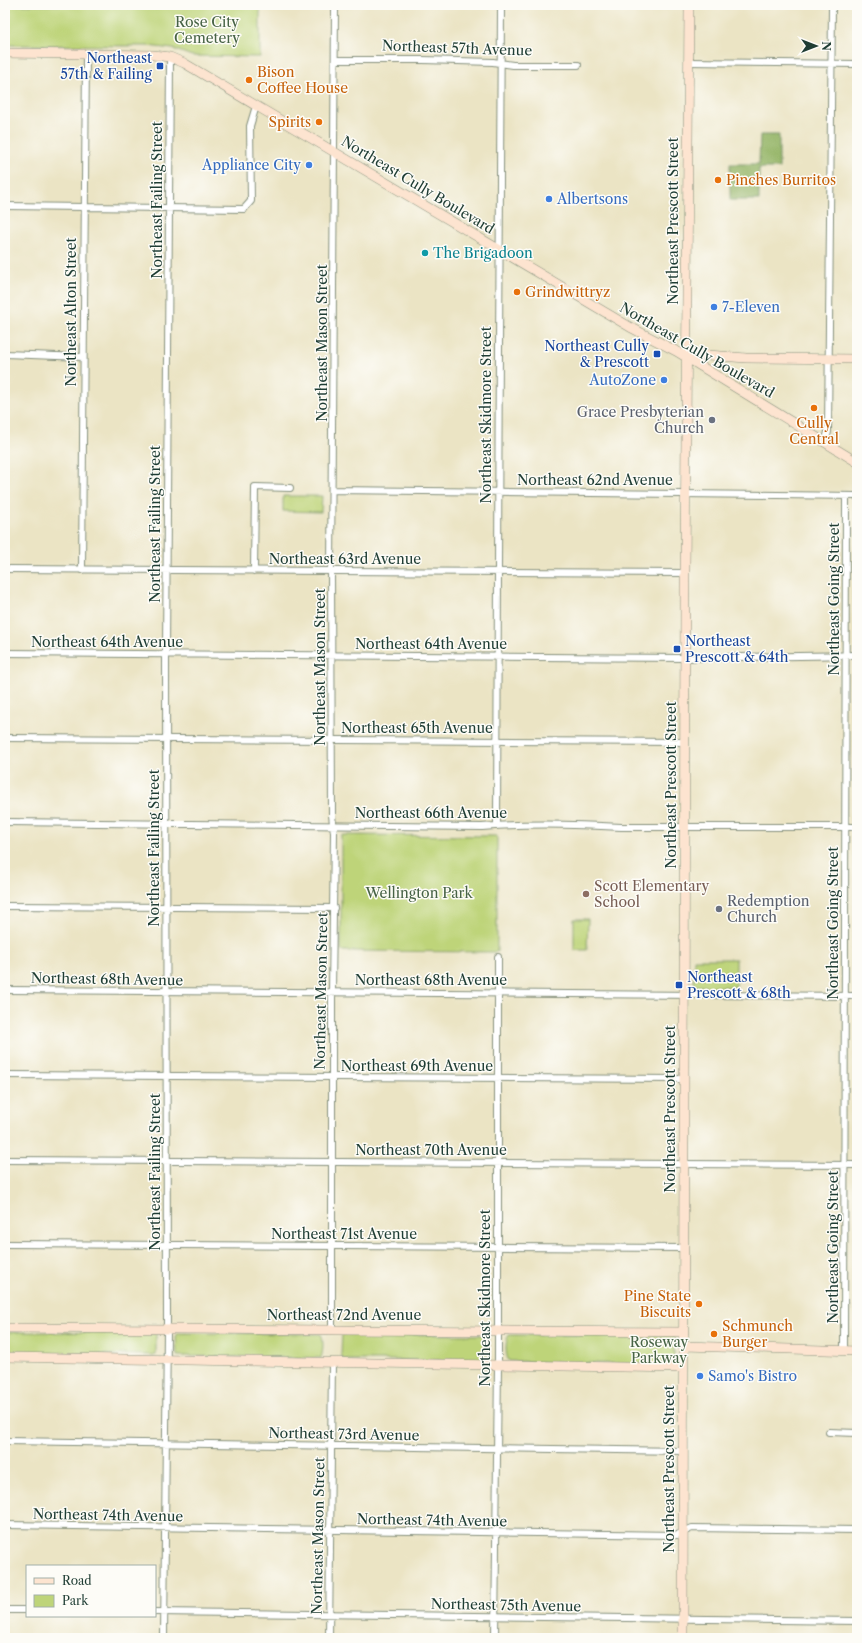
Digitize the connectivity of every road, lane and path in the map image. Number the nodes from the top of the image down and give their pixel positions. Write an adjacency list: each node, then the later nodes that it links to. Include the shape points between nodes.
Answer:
1 (335, 5): 8 (street, Northeast Mason Street)
2 (502, 5): 10 (street, Northeast Skidmore Street)
3 (689, 5): 9 (street, Northeast Prescott Street)
4 (832, 5): 11 (street)
5 (5, 53): 6 (street)
6 (86, 54): 7 (street); 17 (street, Northeast Alton Street)
7 (170, 57): 14 (street, Northeast Cully Boulevard); 18 (street, Northeast Failing Street)
8 (335, 60): 10 (street, Northeast 57th Avenue); 15 (street, Northeast Mason Street)
9 (688, 62): 11 (street); 22 (street, Northeast Prescott Street)
10 (501, 63): 13 (street, Northeast 57th Avenue); 19 (street, Northeast Skidmore Street)
11 (831, 64): 12 (street); 23 (street)
12 (857, 64)
13 (578, 65)
14 (256, 106): 15 (street, Northeast Cully Boulevard); 18 (street, via 250,126 252,184 251,201 248,206 238,210)
15 (335, 152): 19 (street, Northeast Cully Boulevard); 28 (street, Northeast Mason Street)
16 (5, 206): 17 (street)
17 (84, 208): 18 (street); 21 (street, Northeast Alton Street)
18 (168, 208): 35 (street, Northeast Failing Street)
19 (500, 250): 22 (street, Northeast Cully Boulevard); 29 (street, Northeast Skidmore Street)
20 (5, 354): 21 (street)
21 (83, 357): 34 (street, Northeast Alton Street)
22 (687, 358): 23 (street, via 708,354 746,358); 25 (street, Northeast Cully Boulevard); 30 (street, Northeast Prescott Street)
23 (829, 359): 24 (street); 25 (street, via 828,432)
24 (857, 359)
25 (825, 443): 26 (street, Northeast Cully Boulevard)
26 (857, 462)
27 (290, 488): 36 (street, via 254,488)
28 (333, 490): 29 (street, Northeast 62nd Avenue); 37 (street, Northeast Mason Street)
29 (497, 492): 30 (street, Northeast 62nd Avenue); 38 (street, Northeast Skidmore Street)
30 (685, 493): 31 (street, Northeast 62nd Avenue); 39 (street, Northeast Prescott Street)
31 (846, 496): 32 (street, Northeast 62nd Avenue); 43 (street, Northeast Going Street)
32 (857, 496)
33 (5, 569): 34 (street, Northeast 63rd Avenue)
34 (82, 570): 35 (street, Northeast 63rd Avenue)
35 (167, 570): 36 (street, Northeast 63rd Avenue); 41 (street, Northeast Failing Street)
36 (254, 571): 37 (street, Northeast 63rd Avenue)
37 (331, 571): 38 (street, Northeast 63rd Avenue); 42 (street, Northeast Mason Street)
38 (497, 572): 39 (street, Northeast 63rd Avenue); 45 (street, Northeast Skidmore Street)
39 (685, 573): 46 (street, Northeast Prescott Street)
40 (5, 653): 41 (street, Northeast 64th Avenue)
41 (166, 654): 42 (street, Northeast 64th Avenue); 48 (street, Northeast Failing Street)
42 (331, 655): 45 (street, Northeast 64th Avenue); 49 (street, Northeast Mason Street)
43 (846, 655): 44 (street, Northeast 64th Avenue); 46 (street, Northeast 64th Avenue); 57 (street, Northeast Going Street)
44 (857, 655)
45 (496, 656): 46 (street, Northeast 64th Avenue); 50 (street, Northeast Skidmore Street)
46 (685, 658): 51 (street, Northeast Prescott Street)
47 (5, 738): 48 (street, Northeast 65th Avenue)
48 (166, 739): 49 (street, Northeast 65th Avenue); 53 (street, Northeast Failing Street)
49 (332, 740): 50 (street, Northeast 65th Avenue); 54 (street, Northeast Mason Street)
50 (497, 741): 51 (street, Northeast 65th Avenue); 55 (street, Northeast Skidmore Street)
51 (685, 742): 56 (street, Northeast Prescott Street)
52 (5, 822): 53 (street, Northeast 66th Avenue)
53 (166, 823): 54 (street, Northeast 66th Avenue); 60 (street, Northeast Failing Street)
54 (333, 825): 55 (street, Northeast 66th Avenue); 61 (street, Northeast Mason Street)
55 (497, 826): 56 (street, Northeast 66th Avenue, via 582,824)
56 (684, 827): 57 (street, Northeast 66th Avenue); 67 (street, Northeast Prescott Street)
57 (846, 827): 58 (street, Northeast 66th Avenue); 68 (street, Northeast Going Street)
58 (857, 827)
59 (5, 906): 60 (street)
60 (166, 907): 61 (street); 64 (street, Northeast Failing Street)
61 (334, 908): 65 (street, Northeast Mason Street)
62 (498, 957): 66 (street, Northeast Skidmore Street)
63 (5, 990): 64 (street, Northeast 68th Avenue)
64 (167, 991): 65 (street, Northeast 68th Avenue); 71 (street, Northeast Failing Street)
65 (332, 992): 66 (street, Northeast 68th Avenue); 72 (street, Northeast Mason Street)
66 (499, 992): 67 (street, Northeast 68th Avenue); 73 (street, Northeast Skidmore Street)
67 (684, 995): 68 (street, Northeast 68th Avenue); 74 (street, Northeast Prescott Street)
68 (845, 996): 69 (street, Northeast 68th Avenue); 80 (street, Northeast Going Street)
69 (857, 996)
70 (5, 1075): 71 (street, Northeast 69th Avenue)
71 (167, 1076): 72 (street, Northeast 69th Avenue); 76 (street, Northeast Failing Street)
72 (332, 1077): 73 (street, Northeast 69th Avenue); 77 (street, Northeast Mason Street)
73 (497, 1078): 74 (street, Northeast 69th Avenue); 78 (street, Northeast Skidmore Street)
74 (684, 1079): 79 (street, Northeast Prescott Street)
75 (5, 1160): 76 (street, Northeast 70th Avenue)
76 (166, 1160): 77 (street, Northeast 70th Avenue); 83 (street, Northeast Failing Street)
77 (332, 1162): 78 (street, Northeast 70th Avenue); 84 (street, Northeast Mason Street)
78 (497, 1162): 79 (street, Northeast 70th Avenue); 85 (street, Northeast Skidmore Street)
79 (684, 1164): 80 (street, Northeast 70th Avenue); 86 (street, Northeast Prescott Street)
80 (845, 1165): 81 (street, Northeast 70th Avenue); 93 (street, Northeast Going Street)
81 (857, 1165)
82 (5, 1244): 83 (street, Northeast 71st Avenue)
83 (166, 1245): 84 (street, Northeast 71st Avenue); 88 (street, Northeast Failing Street)
84 (332, 1246): 85 (street, Northeast 71st Avenue); 89 (street, Northeast Mason Street)
85 (497, 1247): 86 (street, Northeast 71st Avenue); 90 (street, Northeast Skidmore Street)
86 (684, 1248): 91 (street, Northeast Prescott Street)
87 (5, 1328): 88 (street, Northeast 72nd Avenue)
88 (167, 1328): 89 (street, Northeast 72nd Avenue); 96 (street, Northeast Failing Street)
89 (332, 1329): 90 (street, Northeast 72nd Avenue)
90 (498, 1331): 91 (street, Northeast 72nd Avenue); 98 (street, Northeast Skidmore Street)
91 (684, 1332): 92 (street, Northeast Prescott Street)
92 (684, 1346): 93 (street); 99 (street, Northeast Prescott Street)
93 (844, 1351): 94 (street)
94 (857, 1351)
95 (5, 1357): 96 (street)
96 (167, 1360): 97 (street); 103 (street, Northeast Failing Street)
97 (332, 1362): 98 (street); 104 (street, Northeast Mason Street)
98 (498, 1365): 99 (street); 105 (street, Northeast Skidmore Street)
99 (683, 1368): 106 (street, Northeast Prescott Street)
100 (829, 1432): 101 (street)
101 (857, 1433)
102 (5, 1441): 103 (street, Northeast 73rd Avenue)
103 (165, 1443): 104 (street, Northeast 73rd Avenue); 108 (street, Northeast Failing Street)
104 (331, 1446): 105 (street, Northeast 73rd Avenue); 109 (street, Northeast Mason Street)
105 (496, 1448): 106 (street, Northeast 73rd Avenue); 111 (street, Northeast Skidmore Street)
106 (683, 1451): 112 (street, Northeast Prescott Street)
107 (5, 1525): 108 (street, Northeast 74th Avenue)
108 (165, 1528): 109 (street, Northeast 74th Avenue); 116 (street, Northeast Failing Street)
109 (330, 1530): 111 (street, Northeast 74th Avenue); 117 (street, Northeast Mason Street)
110 (857, 1530): 112 (street, Northeast 74th Avenue, via 692,1528)
111 (496, 1532): 112 (street, Northeast 74th Avenue, via 676,1535); 118 (street, Northeast Skidmore Street)
112 (683, 1532): 119 (street, Northeast Prescott Street)
113 (5, 1610): 114 (street)
114 (26, 1610)
115 (156, 1612): 116 (street, Northeast 75th Avenue)
116 (164, 1612): 117 (street, Northeast 75th Avenue); 121 (street, Northeast Failing Street)
117 (330, 1614): 118 (street, Northeast 75th Avenue); 122 (street, Northeast Mason Street)
118 (495, 1617): 119 (street, Northeast 75th Avenue); 123 (street, Northeast Skidmore Street)
119 (683, 1619): 120 (street, Northeast 75th Avenue); 124 (street, Northeast Prescott Street)
120 (857, 1621)
121 (164, 1638)
122 (330, 1638)
123 (495, 1638)
124 (683, 1638)

